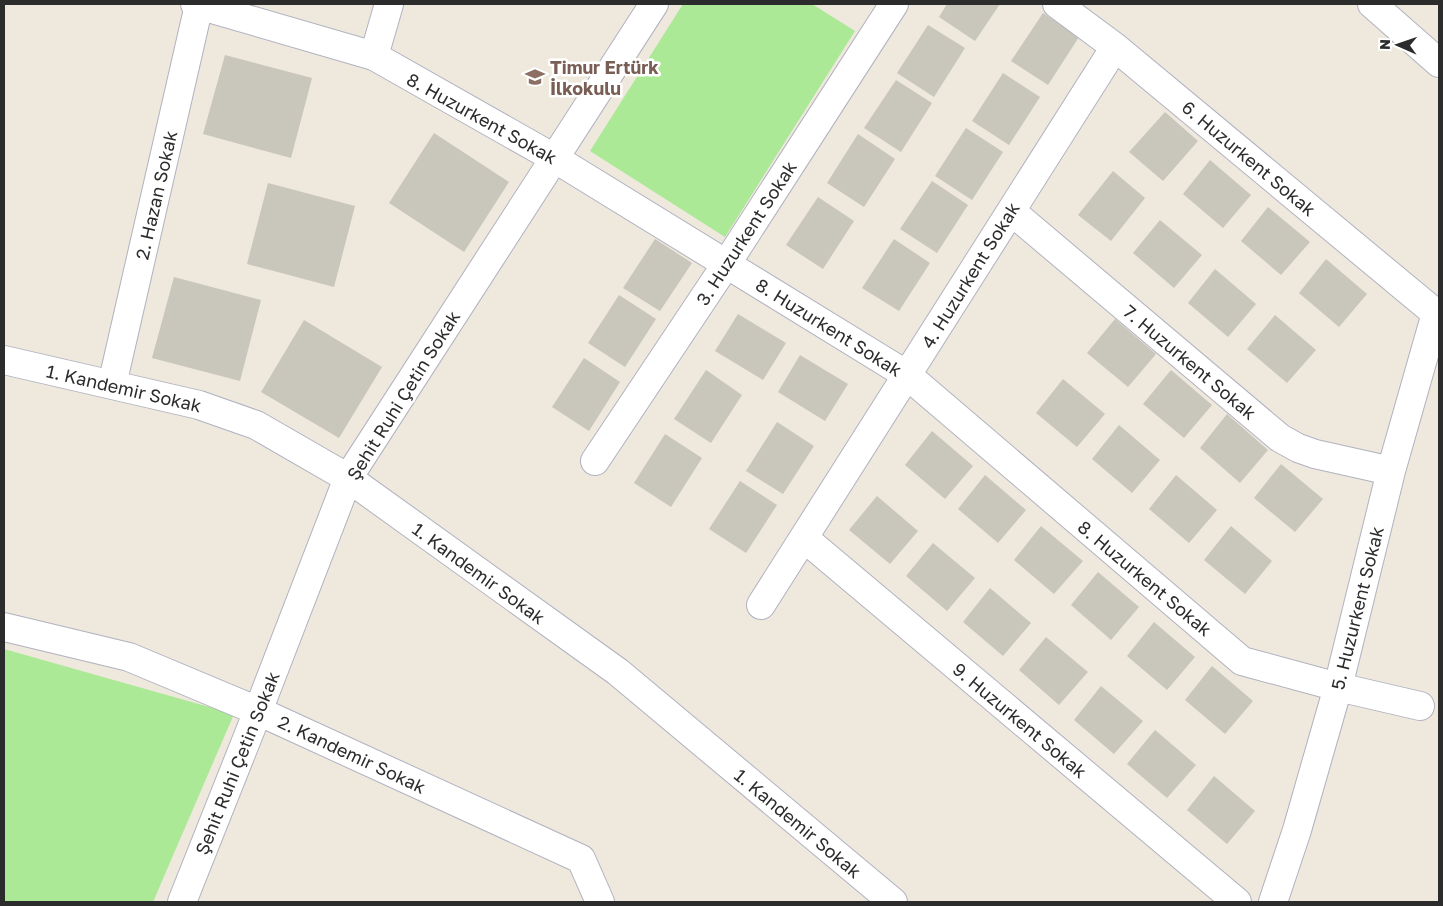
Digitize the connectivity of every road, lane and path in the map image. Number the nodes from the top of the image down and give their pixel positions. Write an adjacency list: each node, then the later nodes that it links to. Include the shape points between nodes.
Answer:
1 (197, 4): 8 (street, 8. Huzurkent Sokak); 16 (street, 2. Hazan Sokak)
2 (389, 4): 8 (street)
3 (654, 4): 10 (street, Şehit Ruhi Çetin Sokak)
4 (894, 4): 12 (street, 3. Huzurkent Sokak)
5 (1057, 4): 7 (street, 6. Huzurkent Sokak)
6 (1372, 4): 9 (street)
7 (1114, 47): 11 (street, 4. Huzurkent Sokak); 13 (street, 6. Huzurkent Sokak)
8 (374, 56): 10 (street, 8. Huzurkent Sokak)
9 (1439, 63)
10 (554, 158): 12 (street, 8. Huzurkent Sokak); 19 (street, Şehit Ruhi Çetin Sokak)
11 (1011, 211): 15 (street, 4. Huzurkent Sokak); 18 (street, 7. Huzurkent Sokak, via 1280,438 1315,454)
12 (727, 263): 15 (street, 8. Huzurkent Sokak); 17 (street, 3. Huzurkent Sokak)
13 (1438, 314): 18 (street, 5. Huzurkent Sokak)
14 (4, 360): 16 (street, 1. Kandemir Sokak)
15 (907, 375): 20 (street, 4. Huzurkent Sokak); 23 (street, 8. Huzurkent Sokak, via 1242,661)
16 (112, 386): 19 (street, 1. Kandemir Sokak, via 199,405 256,425)
17 (595, 461)
18 (1391, 471): 23 (street, 5. Huzurkent Sokak)
19 (348, 478): 25 (street, Şehit Ruhi Çetin Sokak); 28 (street, 1. Kandemir Sokak, via 618,672)
20 (804, 538): 21 (street, 4. Huzurkent Sokak); 29 (street, 9. Huzurkent Sokak)
21 (761, 605)
22 (4, 627): 25 (street, 2. Kandemir Sokak, via 129,657)
23 (1338, 687): 24 (street, 8. Huzurkent Sokak); 30 (street, 5. Huzurkent Sokak)
24 (1420, 706)
25 (258, 711): 26 (street, Şehit Ruhi Çetin Sokak); 27 (street, 2. Kandemir Sokak, via 581,859)
26 (182, 902)
27 (600, 902)
28 (892, 902)
29 (1237, 902)
30 (1273, 902)

